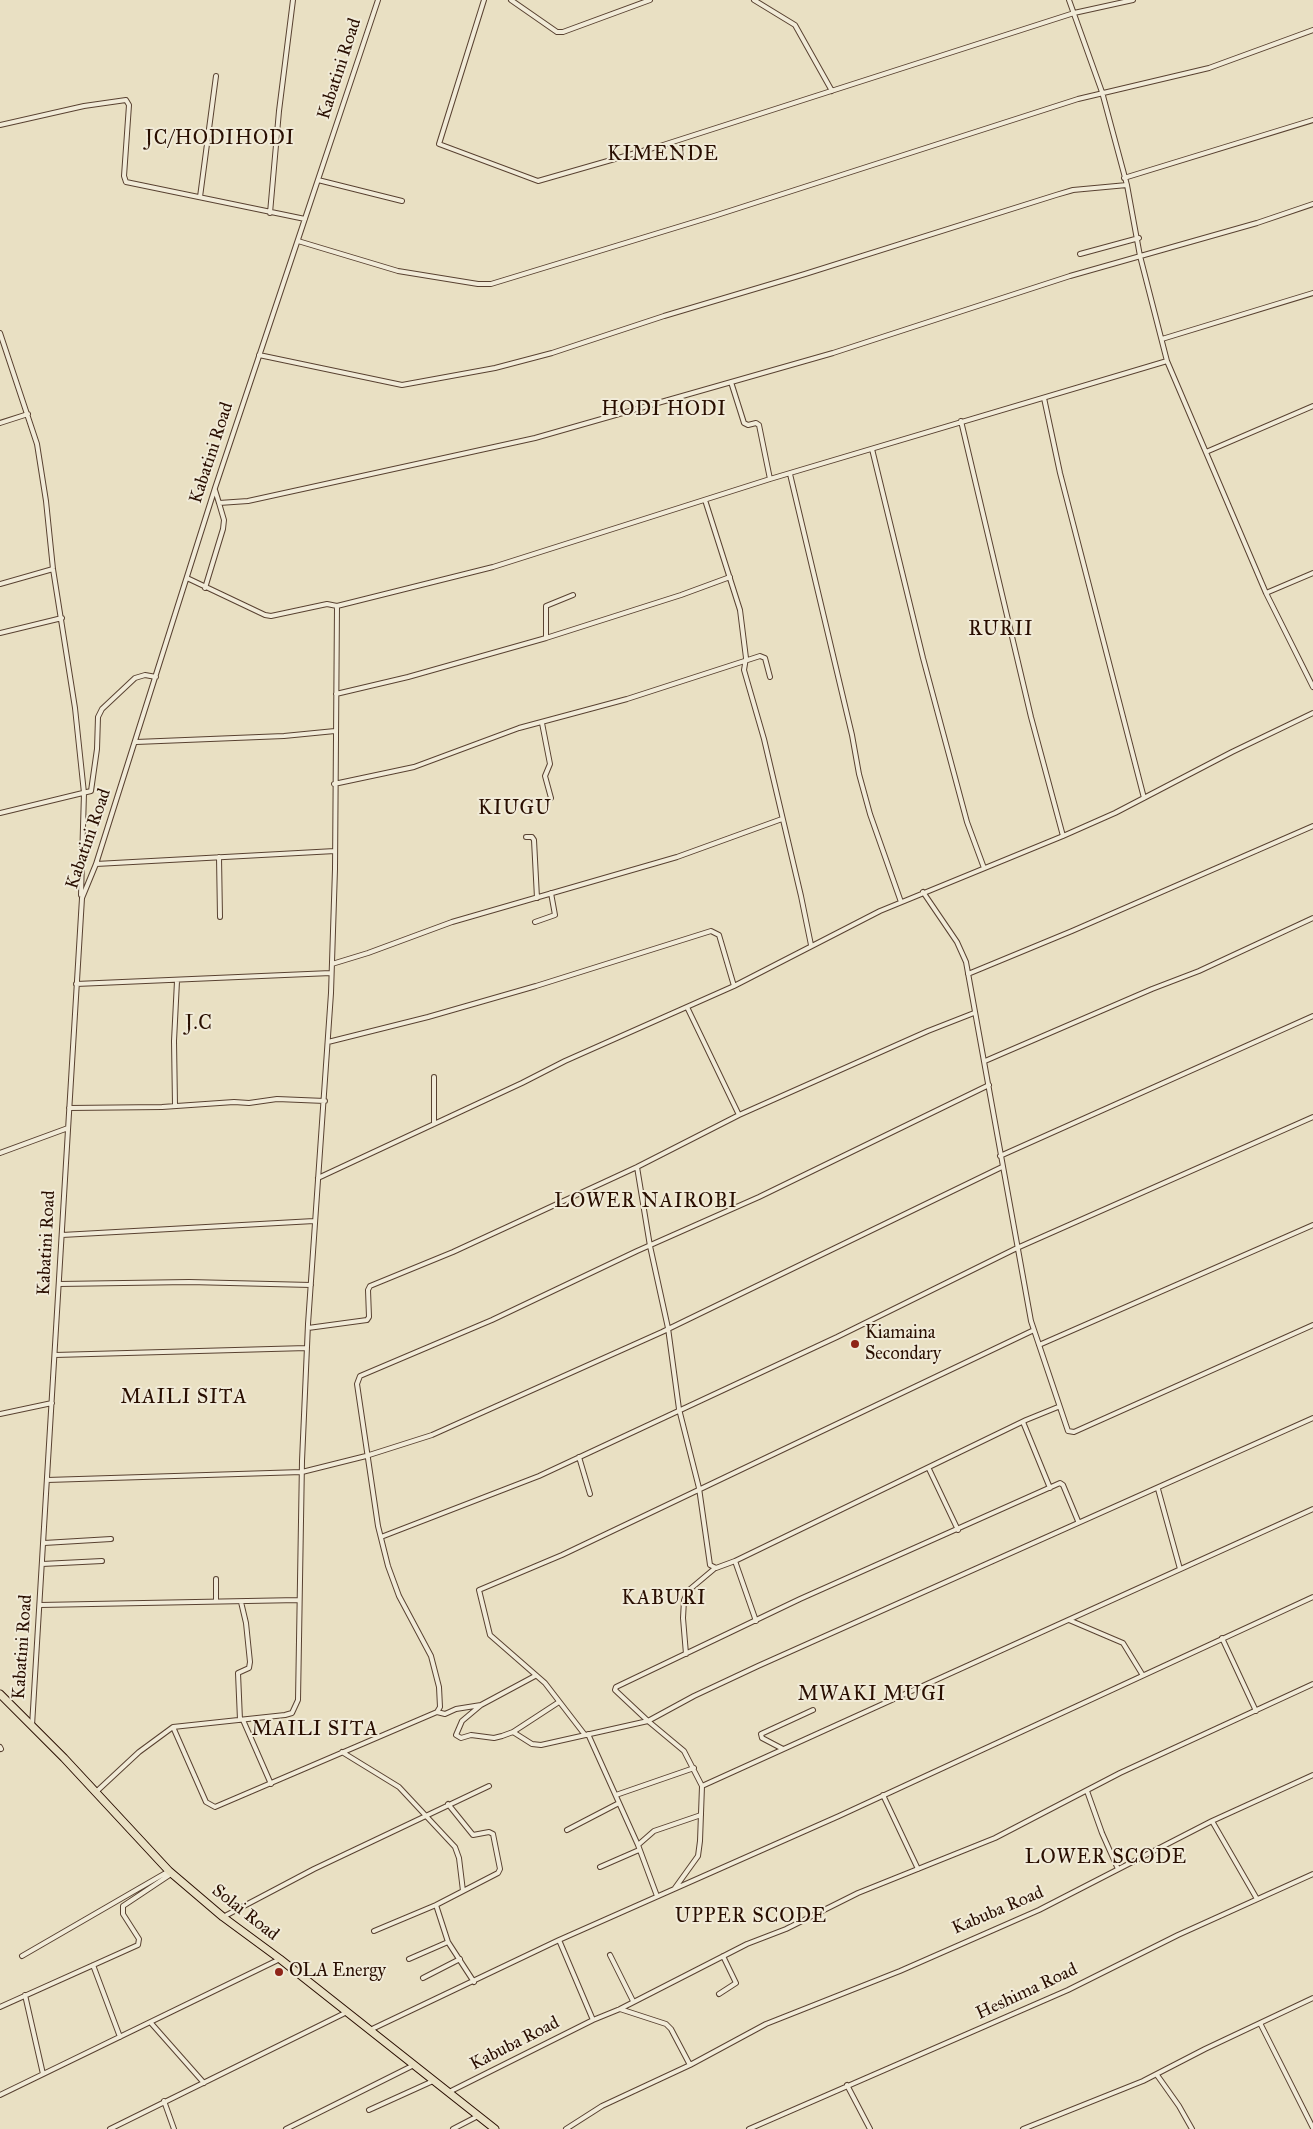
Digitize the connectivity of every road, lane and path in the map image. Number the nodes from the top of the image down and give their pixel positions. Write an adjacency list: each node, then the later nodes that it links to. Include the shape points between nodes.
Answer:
1 (293, 0): 22 (street)
2 (378, 0): 17 (street, Kabatini Road)
3 (484, 0): 12 (street, via 439,144 538,181)
4 (511, 0): 5 (street, via 557,32 563,32)
5 (650, 0)
6 (754, 0): 12 (street, via 795,25)
7 (1069, 0): 9 (street)
8 (1133, 0): 9 (street)
9 (1074, 13): 12 (street); 13 (street)
10 (1313, 30): 13 (street, via 1209,68)
11 (216, 76): 19 (street)
12 (832, 91)
13 (1102, 92): 16 (street); 25 (street, via 491,284 398,271)
14 (1313, 120): 16 (street)
15 (0, 125): 19 (street, via 126,100 129,105 125,180)
16 (1124, 178): 18 (street)
17 (318, 180): 20 (street); 23 (street, Kabatini Road)
18 (1127, 185): 24 (street); 31 (street, via 1072,190 495,368 402,385)
19 (200, 197): 22 (street)
20 (402, 201)
21 (1313, 204): 27 (street)
22 (270, 213): 23 (street)
23 (305, 219): 25 (street, Kabatini Road)
24 (1139, 238): 26 (street); 27 (street)
25 (298, 241): 31 (street, Kabatini Road)
26 (1080, 254)
27 (1140, 256): 30 (street); 33 (street)
28 (1313, 292): 30 (street)
29 (0, 333): 36 (street)
30 (1162, 339): 32 (street)
31 (260, 355): 43 (street, Kabatini Road)
32 (1167, 361): 34 (street); 40 (street)
33 (731, 382): 42 (street, via 744,423 759,425); 45 (street, via 526,440 289,493)
34 (1044, 398): 37 (street); 70 (street)
35 (1313, 406): 40 (street)
36 (28, 414): 38 (street); 46 (street, via 37,444)
37 (961, 421): 39 (street); 74 (street, via 1031,717)
38 (0, 423)
39 (872, 449): 41 (street); 79 (street, via 923,658 967,822)
40 (1206, 452): 52 (street)
41 (790, 474): 42 (street); 84 (street, via 859,774)
42 (770, 479): 44 (street)
43 (215, 488): 45 (street); 49 (street, Kabatini Road)
44 (705, 500): 48 (street); 54 (street, via 493,567)
45 (219, 503): 51 (street, via 223,528)
46 (53, 569): 50 (street); 55 (street)
47 (1313, 573): 52 (street)
48 (730, 577): 57 (street); 58 (street, via 740,610)
49 (186, 578): 51 (street); 59 (street, Kabatini Road)
50 (0, 584)
51 (205, 588): 54 (street, via 271,616 327,604)
52 (1266, 593): 61 (street)
53 (573, 595): 57 (street, via 546,606)
54 (337, 606): 62 (street)
55 (62, 618): 56 (street); 68 (street)
56 (0, 633)
57 (546, 638): 62 (street)
58 (745, 662): 60 (street, via 764,656); 64 (street, via 628,700); 72 (street, via 744,670)
59 (156, 677): 66 (street, Kabatini Road); 68 (street, via 145,675 135,678 102,709 98,717 90,791)
60 (770, 677)
61 (1313, 687)
62 (336, 694): 65 (street)
63 (1313, 713): 70 (street)
64 (542, 723): 67 (street, via 511,731 414,767); 69 (street, via 550,764 545,776)
65 (335, 731): 66 (street); 67 (street)
66 (136, 742): 78 (street, Kabatini Road)
67 (334, 784): 76 (street)
68 (84, 793): 71 (street); 82 (street)
69 (551, 798)
70 (1144, 798): 74 (street)
71 (0, 813)
72 (782, 819): 81 (street, via 686,854); 88 (street)
73 (1313, 826): 91 (street)
74 (1063, 836): 79 (street)
75 (526, 837): 83 (street, via 534,840)
76 (335, 851): 77 (street); 89 (street)
77 (220, 857): 78 (street); 85 (street)
78 (96, 864): 82 (street, Kabatini Road)
79 (984, 868): 80 (street)
80 (923, 892): 84 (street); 91 (street, via 962,951)
81 (551, 893): 83 (street); 87 (street, via 555,915)
82 (82, 898): 93 (street, Kabatini Road)
83 (537, 898): 89 (street, via 452,922)
84 (901, 902): 88 (street)
85 (220, 917)
86 (1313, 918): 99 (street, via 1198,971)
87 (535, 922)
88 (811, 945): 94 (street)
89 (332, 964): 90 (street)
90 (331, 973): 92 (street); 98 (street)
91 (968, 974): 96 (street)
92 (177, 981): 93 (street); 103 (street)
93 (76, 984): 104 (street, Kabatini Road)
94 (734, 986): 95 (street); 98 (street, via 719,935 711,931 536,986)
95 (687, 1007): 105 (street); 107 (street)
96 (974, 1014): 99 (street); 105 (street, via 928,1031)
97 (1313, 1016): 110 (street)
98 (328, 1042): 102 (street)
99 (985, 1061): 101 (street)
100 (434, 1078): 107 (street)
101 (989, 1084): 110 (street); 117 (street, via 759,1197)
102 (325, 1101): 103 (street, via 277,1099); 113 (street)
103 (175, 1105): 104 (street)
104 (69, 1108): 108 (street, Kabatini Road)
105 (739, 1115): 111 (street)
106 (1313, 1118): 118 (street)
107 (434, 1124): 113 (street)
108 (68, 1128): 109 (street); 116 (street, Kabatini Road)
109 (0, 1153)
110 (1000, 1156): 112 (street)
111 (637, 1167): 117 (street); 122 (street, via 426,1265 369,1286 370,1315 367,1320)
112 (1002, 1167): 118 (street); 123 (street)
113 (318, 1178): 114 (street)
114 (314, 1221): 116 (street); 120 (street)
115 (1313, 1225): 125 (street)
116 (62, 1236): 119 (street, Kabatini Road)
117 (650, 1246): 123 (street); 134 (street, via 492,1320 360,1376 357,1384)
118 (1017, 1248): 124 (street); 130 (street, via 837,1337)
119 (59, 1284): 120 (street); 127 (street, Kabatini Road)
120 (310, 1284): 122 (street)
121 (1313, 1325): 129 (street, via 1074,1432 1070,1433 1065,1427)
122 (308, 1328): 126 (street)
123 (668, 1328): 130 (street); 134 (street, via 468,1420)
124 (1034, 1330): 125 (street); 139 (street)
125 (1039, 1345): 129 (street)
126 (307, 1348): 127 (street); 137 (street)
127 (55, 1355): 128 (street, Kabatini Road)
128 (52, 1403): 131 (street); 138 (street, Kabatini Road)
129 (1058, 1407): 133 (street)
130 (679, 1409): 135 (street); 139 (street)
131 (0, 1414)
132 (1313, 1418): 141 (street)
133 (1023, 1422): 136 (street); 140 (street)
134 (366, 1456): 137 (street); 146 (street)
135 (579, 1456): 142 (street); 146 (street, via 539,1476)
136 (929, 1469): 145 (street); 150 (street)
137 (302, 1472): 138 (street); 157 (street)
138 (47, 1480): 148 (street, Kabatini Road)
139 (699, 1488): 152 (street, via 710,1565); 165 (street, via 562,1555 479,1590 490,1636)
140 (1050, 1488): 144 (street, via 1062,1484); 145 (street)
141 (1158, 1489): 144 (street); 153 (street)
142 (590, 1494)
143 (1313, 1509): 153 (street)
144 (1078, 1521): 176 (street, via 694,1696)
145 (958, 1530): 161 (street)
146 (381, 1537): 173 (street, via 399,1596 431,1656 439,1687 440,1707)
147 (111, 1539): 148 (street)
148 (44, 1543): 151 (street, Kabatini Road)
149 (102, 1561): 151 (street)
150 (735, 1561): 152 (street); 161 (street)
151 (42, 1564): 159 (street, Kabatini Road)
152 (714, 1569): 163 (street, via 689,1590 684,1600)
153 (1180, 1569): 160 (street)
154 (216, 1579): 156 (street)
155 (1313, 1597): 162 (street)
156 (216, 1600): 158 (street); 159 (street)
157 (299, 1600): 158 (street); 175 (street, via 296,1707 285,1715)
158 (241, 1602): 175 (street, via 250,1662 249,1668 237,1675)
159 (40, 1605): 177 (street, Kabatini Road)
160 (1069, 1620): 164 (street, via 1123,1643); 181 (street)
161 (756, 1621): 163 (street)
162 (1222, 1638): 164 (street); 172 (street)
163 (686, 1654): 176 (street, via 616,1687 623,1700)
164 (1142, 1674): 191 (street)
165 (535, 1676): 168 (street, via 545,1683); 169 (street)
166 (1313, 1684): 172 (street, Kabuba Road)
167 (0, 1694): 177 (highway, Solai Road)
168 (559, 1702): 179 (street); 180 (street)
169 (481, 1705): 170 (street); 174 (street)
170 (469, 1706): 173 (street, via 445,1714); 174 (street)
171 (813, 1710): 181 (street, via 761,1734 762,1738)
172 (1256, 1711): 188 (street, Kabuba Road)
173 (437, 1712): 182 (street)
174 (471, 1712): 179 (street, via 457,1729 456,1735 461,1738 471,1735 494,1738)
175 (242, 1720): 178 (street); 185 (street)
176 (648, 1721): 180 (street); 183 (street, via 684,1751)
177 (32, 1726): 189 (highway, Solai Road)
178 (173, 1727): 185 (street, via 210,1807 215,1808); 189 (street, via 139,1752)
179 (513, 1732): 180 (street, via 538,1745)
180 (586, 1734): 190 (street)
181 (783, 1749): 187 (street)
182 (342, 1752): 185 (street); 195 (street, via 394,1783)
183 (694, 1768): 187 (street); 190 (street)
184 (1313, 1775): 196 (street, Kabuba Road)
185 (271, 1784)
186 (490, 1786): 193 (street)
187 (702, 1786): 194 (street)
188 (1088, 1791): 200 (street, Kabuba Road, via 995,1838); 201 (street)
189 (96, 1792): 202 (highway, Solai Road)
190 (616, 1795): 192 (street)
191 (883, 1795): 200 (street); 204 (street)
192 (619, 1803): 197 (street); 198 (street)
193 (448, 1804): 195 (street); 205 (street, via 474,1835 491,1832 499,1865 498,1873)
194 (701, 1814): 198 (street, via 654,1831); 204 (street, via 698,1856)
195 (426, 1815): 205 (street, via 455,1847); 209 (street)
196 (1212, 1821): 201 (street, Kabuba Road); 207 (street)
197 (568, 1830)
198 (638, 1848): 199 (street); 206 (street)
199 (600, 1867)
200 (918, 1868): 215 (street, Kabuba Road)
201 (1118, 1869): 234 (street, Kabuba Road, via 1039,1910 900,1971 775,2020)
202 (171, 1872): 209 (highway, Solai Road); 214 (street); 219 (street, via 123,1906 123,1914 140,1938 140,1944)
203 (1313, 1874): 207 (street, Heshima Road)
204 (674, 1890): 206 (street)
205 (463, 1891): 208 (street)
206 (657, 1896): 211 (street)
207 (1257, 1899): 240 (street, Heshima Road, via 1068,1990)
208 (436, 1905): 210 (street); 212 (street)
209 (222, 1917): 216 (highway, Solai Road)
210 (374, 1931)
211 (559, 1940): 221 (street); 229 (street)
212 (448, 1942): 217 (street); 218 (street)
213 (610, 1955): 225 (street)
214 (22, 1956)
215 (723, 1956): 222 (street, via 736,1983); 225 (street, Kabuba Road)
216 (280, 1959): 228 (highway, Solai Road); 230 (street)
217 (409, 1959)
218 (460, 1959): 220 (street); 221 (street)
219 (93, 1964): 223 (street); 233 (street)
220 (423, 1978)
221 (474, 1982): 232 (street)
222 (719, 1994)
223 (25, 1995): 226 (street); 236 (street)
224 (1313, 1998): 231 (street)
225 (633, 2001): 227 (street, Kabuba Road)
226 (0, 2006)
227 (620, 2009): 229 (street, Kabuba Road); 234 (street, via 666,2024)
228 (346, 2013): 232 (highway, Solai Road); 239 (street)
229 (593, 2020): 241 (street, Kabuba Road)
230 (151, 2023): 233 (street); 239 (street)
231 (1260, 2023): 237 (street); 246 (street)
232 (369, 2031): 235 (highway, Solai Road)
233 (120, 2036): 236 (street)
234 (690, 2065): 252 (street, Kabuba Road, via 602,2106)
235 (412, 2066): 238 (highway, Solai Road); 249 (street)
236 (43, 2074): 242 (street)
237 (1157, 2075): 255 (street); 256 (street)
238 (433, 2081): 241 (highway, Solai Road); 244 (street)
239 (204, 2084): 243 (street)
240 (847, 2085): 253 (street, Heshima Road); 254 (street)
241 (449, 2092): 245 (highway, Solai Road)
242 (0, 2095)
243 (164, 2102): 247 (street); 248 (street)
244 (370, 2110)
245 (478, 2116): 250 (street); 251 (highway, Solai Road)
246 (1313, 2128)
247 (110, 2129)
248 (174, 2129)
249 (286, 2129)
250 (453, 2129)
251 (495, 2129)
252 (566, 2129)
253 (750, 2129)
254 (870, 2129)
255 (1023, 2129)
256 (1192, 2129)

